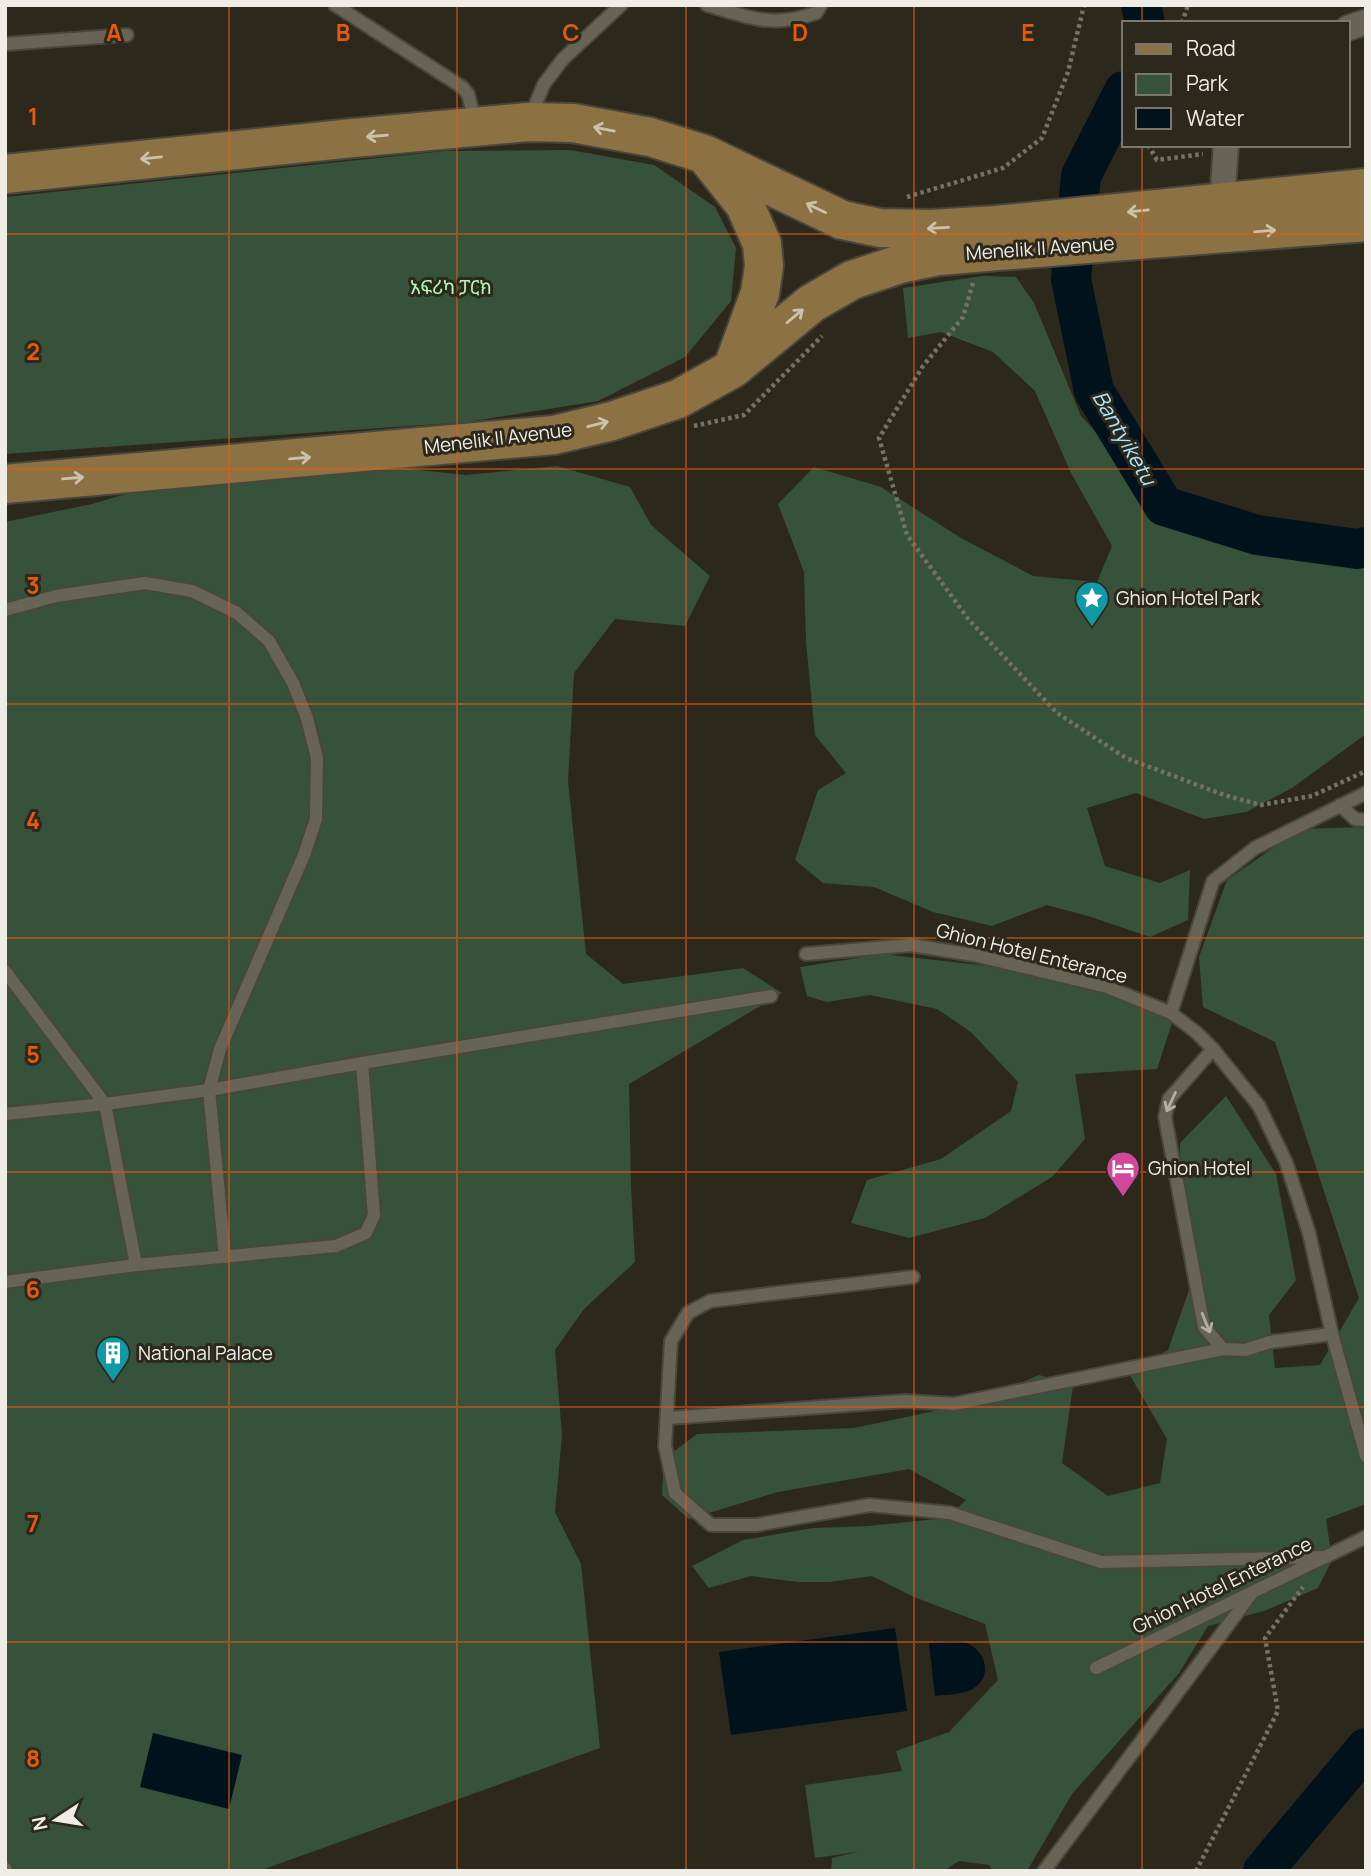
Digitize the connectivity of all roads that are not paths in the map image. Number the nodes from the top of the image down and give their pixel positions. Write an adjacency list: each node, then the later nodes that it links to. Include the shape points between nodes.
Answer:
1 (335, 5): 8 (lane, via 462,87)
2 (621, 5): 7 (lane, via 563,59 544,84)
3 (707, 5): 4 (lane, via 763,22 795,20 816,13)
4 (821, 5)
5 (127, 35): 6 (lane)
6 (5, 44)
7 (528, 122): 8 (main road, Menelik II Avenue); 10 (main road, Menelik II Avenue, one-way to 7, via 650,137 573,123)
8 (476, 127): 11 (main road, Menelik II Avenue, one-way to 11)
9 (1225, 148): 13 (street)
10 (704, 153): 15 (main road, Menelik II Avenue, one-way to 10, via 930,229 880,229 842,220); 16 (main road, via 745,205 762,244 760,293)
11 (5, 174)
12 (1366, 188): 13 (main road, Menelik II Avenue)
13 (1208, 215): 14 (main road, Menelik II Avenue, one-way to 14); 15 (main road, Menelik II Avenue)
14 (1366, 222)
15 (997, 238): 16 (main road, Menelik II Avenue, one-way to 15, via 811,303 852,280)
16 (732, 369): 17 (main road, Menelik II Avenue, one-way to 16, via 554,435 678,399)
17 (5, 484)
18 (5, 610): 28 (lane, via 56,596 145,583 192,591 237,613 269,641 293,684 317,758 316,820 220,1049)
19 (1366, 793): 20 (lane)
20 (1340, 805): 21 (lane, via 1355,819); 25 (lane, via 1255,848 1213,881)
21 (1366, 820)
22 (806, 954): 25 (lane, Ghion Hotel Enterance, via 911,945 974,955 1107,987)
23 (5, 971): 29 (lane)
24 (771, 996): 27 (lane)
25 (1171, 1013): 26 (lane, Ghion Hotel Enterance)
26 (1213, 1049): 35 (lane, Ghion Hotel Enterance, via 1259,1106 1286,1162 1309,1233); 36 (lane, one-way to 36, via 1170,1099 1165,1117 1204,1327)
27 (362, 1063): 28 (lane); 31 (lane, via 374,1215 366,1233 336,1246)
28 (209, 1090): 29 (lane); 31 (lane)
29 (106, 1104): 30 (lane); 32 (lane)
30 (5, 1114)
31 (225, 1256): 32 (lane)
32 (136, 1265): 34 (lane)
33 (913, 1278): 37 (lane, via 710,1301 688,1313 671,1341)
34 (5, 1282)
35 (1332, 1334): 36 (lane, via 1245,1350); 38 (lane, Ghion Hotel Enterance)
36 (1223, 1349): 37 (lane, via 954,1404 905,1401)
37 (668, 1418): 40 (lane, via 665,1446 675,1493 711,1525 756,1525 870,1505 950,1513 1101,1562)
38 (1366, 1456)
39 (1366, 1537): 40 (lane, Ghion Hotel Enterance)
40 (1326, 1557): 41 (lane, Ghion Hotel Enterance)
41 (1252, 1593): 42 (lane, Ghion Hotel Enterance); 43 (lane)
42 (1096, 1668)
43 (1044, 1871)

